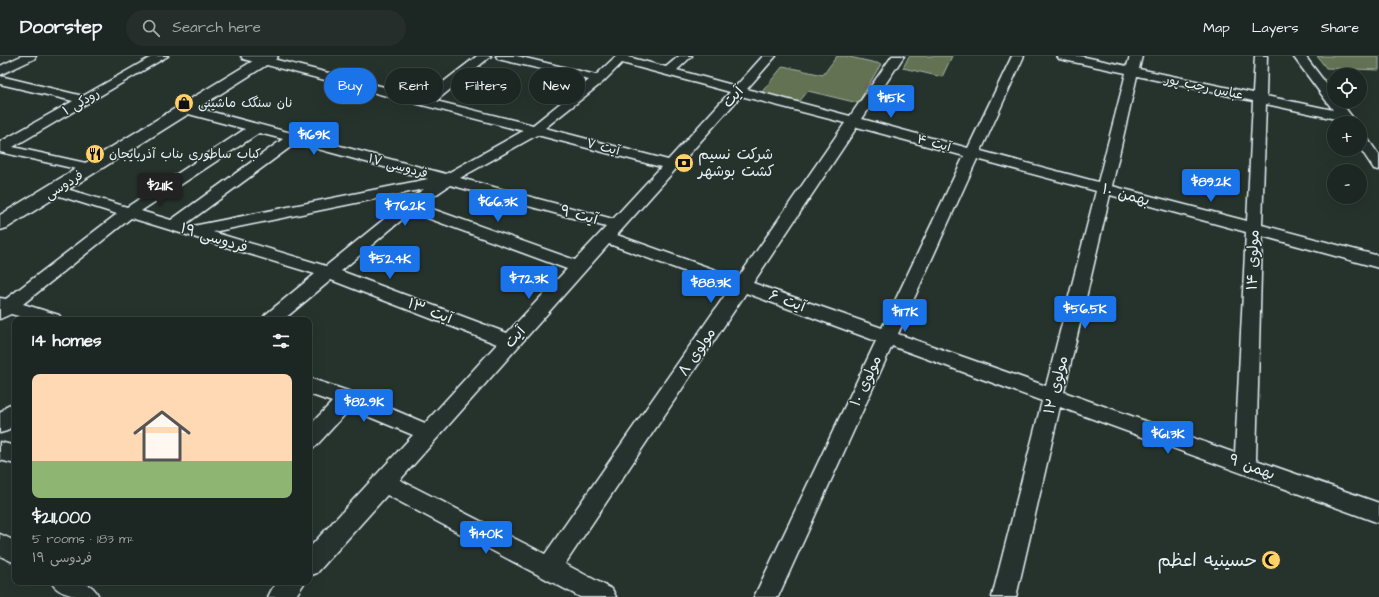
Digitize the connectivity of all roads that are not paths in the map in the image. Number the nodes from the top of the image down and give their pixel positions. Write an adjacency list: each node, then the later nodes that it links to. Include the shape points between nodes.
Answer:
1 (30, 56): 16 (street)
2 (162, 56): 24 (street, رودکی ۱)
3 (247, 56): 13 (street, آیت ۷)
4 (485, 56): 20 (street)
5 (502, 56): 18 (street)
6 (686, 56): 17 (street)
7 (770, 56): 22 (street, آیت)
8 (898, 56): 29 (street, مولوی ۸)
9 (1018, 56): 35 (street, مولوی ۱۰)
10 (1063, 56): 15 (street, عباس رجب پور)
11 (1261, 56): 23 (street, مولوی ۱۴)
12 (1299, 56): 28 (street)
13 (267, 58): 21 (street, آیت ۷); 26 (main road, فردوسی)
14 (622, 58): 17 (street, آیت ۴); 18 (street)
15 (1134, 64): 23 (street, عباس رجب پور); 41 (street, مولوی ۱۲)
16 (0, 71)
17 (668, 72): 22 (street, آیت ۴)
18 (599, 78): 31 (street)
19 (0, 80): 24 (street)
20 (443, 89)
21 (385, 91)
22 (738, 92): 29 (street, آیت ۴); 36 (street, آیت)
23 (1259, 98): 27 (street, عباس رجب پور); 47 (street, مولوی ۱۴)
24 (85, 100): 33 (street, رودکی ۱)
25 (434, 104): 31 (street, آیت ۷)
26 (186, 109): 30 (street, فردوسی ۱۷); 38 (main road, فردوسی)
27 (1332, 116)
28 (1345, 116)
29 (853, 122): 35 (street, آیت ۴); 54 (street, مولوی ۸)
30 (258, 127): 32 (street, فردوسی ۱۷); 44 (street)
31 (535, 130): 36 (street, آیت ۷); 40 (street)
32 (295, 137): 40 (street, فردوسی ۱۷); 46 (street)
33 (0, 148): 38 (street)
34 (1367, 148): 37 (street)
35 (972, 154): 39 (street, آیت ۴); 58 (street, مولوی ۱۰)
36 (672, 164): 48 (street, آیت)
37 (1379, 166)
38 (90, 168): 42 (main road, فردوسی)
39 (1036, 171): 41 (street, بهمن ۱۰)
40 (448, 179): 43 (street); 48 (street, آیت ۹); 49 (street)
41 (1104, 189): 47 (street, بهمن ۱۰); 62 (street, مولوی ۱۲)
42 (55, 190): 44 (street, فردوسی ۱۹); 45 (main road, فردوسی)
43 (409, 206): 52 (street); 53 (street)
44 (129, 212): 46 (street, فردوسی ۱۹); 55 (street)
45 (0, 224)
46 (173, 226): 49 (street, فردوسی ۱۹)
47 (1254, 228): 51 (street, بهمن ۱۰); 70 (street, مولوی ۱۴)
48 (612, 231): 52 (street, آیت); 54 (street, آیت ۶)
49 (193, 232): 50 (street, فردوسی ۱۹)
50 (258, 251): 53 (street, آیت ۱۳)
51 (1379, 262)
52 (579, 267): 59 (street, آیت)
53 (327, 272): 57 (street); 59 (street, آیت ۱۳)
54 (742, 286): 58 (street, آیت ۶); 74 (street, مولوی ۸)
55 (3, 308): 56 (street)
56 (40, 317)
57 (274, 317)
58 (887, 337): 60 (street, آیت ۶); 80 (street, مولوی ۱۰)
59 (511, 342): 66 (street, آیت)
60 (967, 366): 62 (street, بهمن ۹)
61 (312, 387): 63 (street)
62 (1053, 396): 70 (street, بهمن ۹); 81 (street, مولوی ۱۲)
63 (347, 400): 66 (street); 67 (street)
64 (12, 414): 65 (street)
65 (0, 425)
66 (429, 433): 71 (street, آیت)
67 (312, 437)
68 (0, 451): 69 (street)
69 (12, 454)
70 (1245, 465): 72 (street, بهمن ۹)
71 (384, 482): 73 (street, آیت); 74 (street)
72 (1379, 512)
73 (312, 562)
74 (549, 568): 79 (street)
75 (68, 585): 77 (street)
76 (290, 585): 78 (street)
77 (88, 597)
78 (280, 597)
79 (604, 597)
80 (766, 597)
81 (1004, 597)

